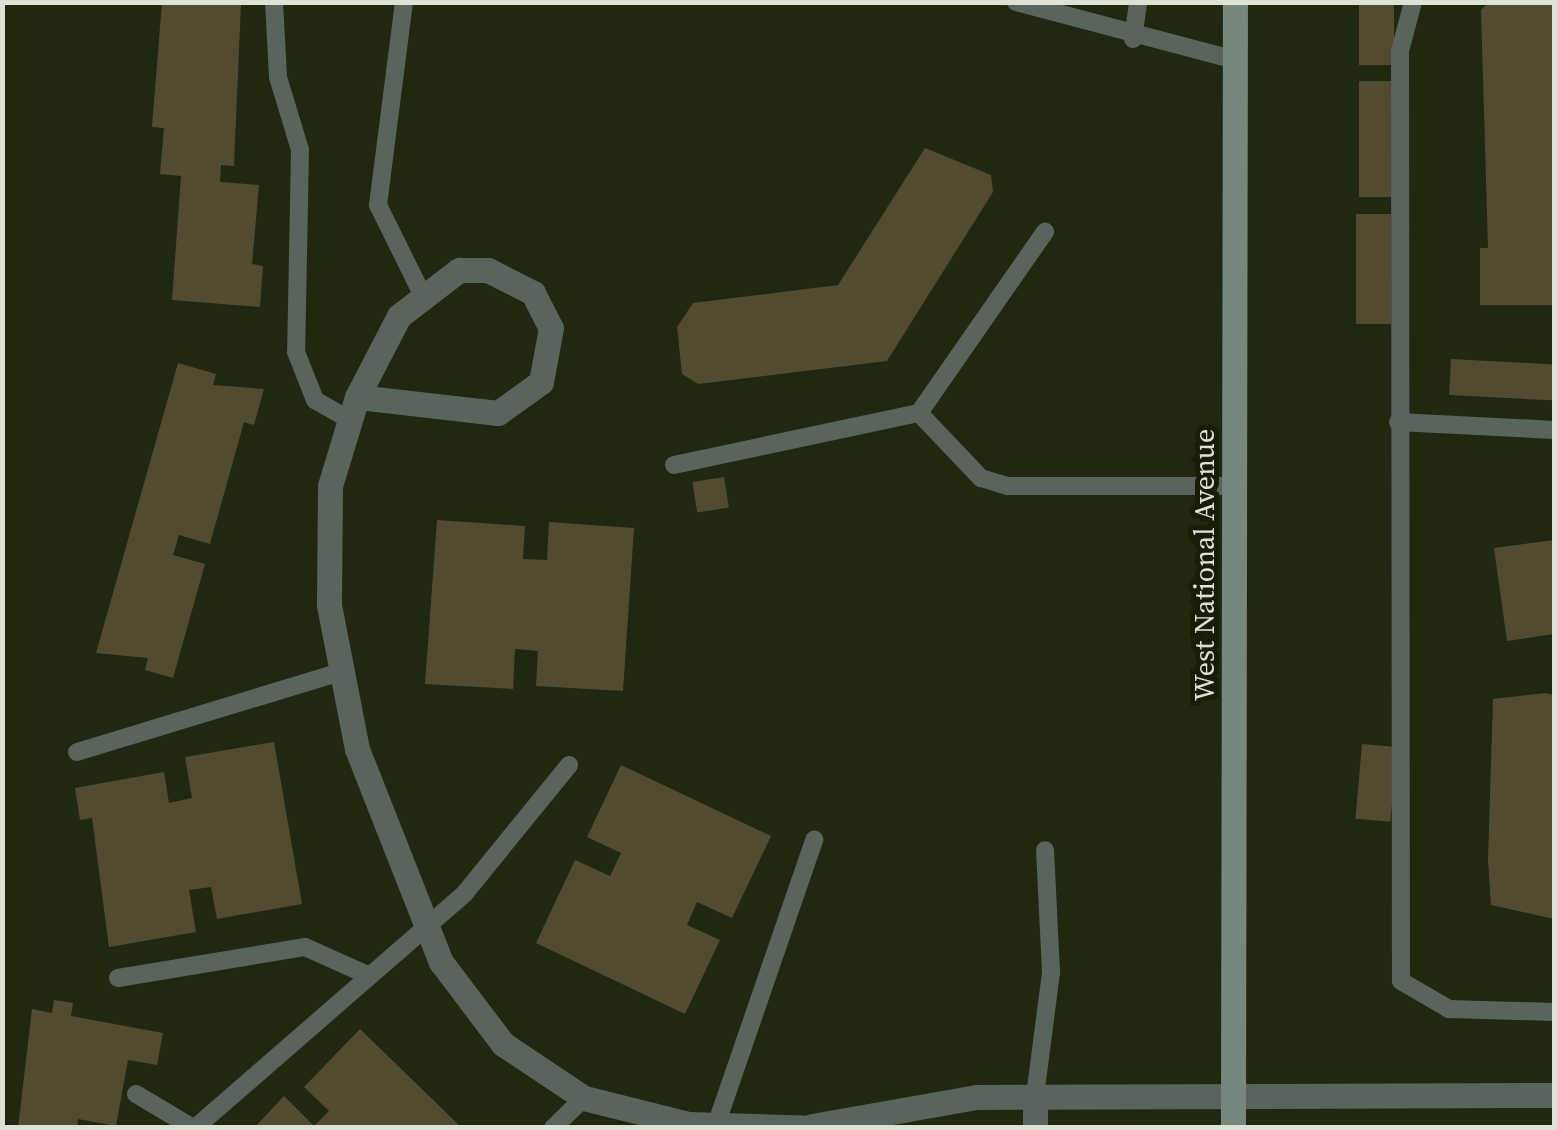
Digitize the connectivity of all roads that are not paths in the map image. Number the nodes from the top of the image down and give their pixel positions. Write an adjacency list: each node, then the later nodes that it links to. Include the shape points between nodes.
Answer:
1 (274, 2): 11 (lane, via 278,77 300,150 296,352 315,400)
2 (404, 2): 10 (lane, via 378,206)
3 (1016, 2): 7 (lane)
4 (1138, 2): 7 (lane)
5 (1235, 2): 8 (main road, West National Avenue)
6 (1414, 2): 13 (lane, via 1400,51)
7 (1133, 38): 8 (lane)
8 (1235, 60): 16 (main road, West National Avenue)
9 (1046, 232): 12 (lane)
10 (421, 292): 11 (street); 11 (street, via 472,268 522,283 551,328 541,382 498,413)
11 (353, 408): 17 (street, via 326,526)
12 (919, 414): 15 (lane); 16 (lane, via 982,478 1008,486)
13 (1398, 422): 14 (lane); 25 (lane, via 1401,981 1450,1009)
14 (1554, 430)
15 (674, 466)
16 (1234, 486): 26 (main road, West National Avenue)
17 (340, 672): 18 (lane); 22 (street, via 357,749)
18 (77, 752)
19 (569, 764): 22 (lane, via 464,893)
20 (814, 840): 31 (lane)
21 (1045, 850): 29 (lane, via 1051,972)
22 (422, 922): 23 (lane); 30 (street, via 493,1033)
23 (365, 974): 24 (lane, via 305,947); 33 (lane)
24 (118, 978)
25 (1554, 1012)
26 (1233, 1093): 28 (street); 29 (street); 36 (main road, West National Avenue)
27 (136, 1094): 33 (lane)
28 (1554, 1095)
29 (1034, 1096): 32 (street); 35 (street)
30 (584, 1098): 31 (street, via 636,1115); 34 (lane)
31 (715, 1126): 32 (street)
32 (814, 1127)
33 (194, 1128)
34 (552, 1128)
35 (1035, 1128)
36 (1232, 1128)

